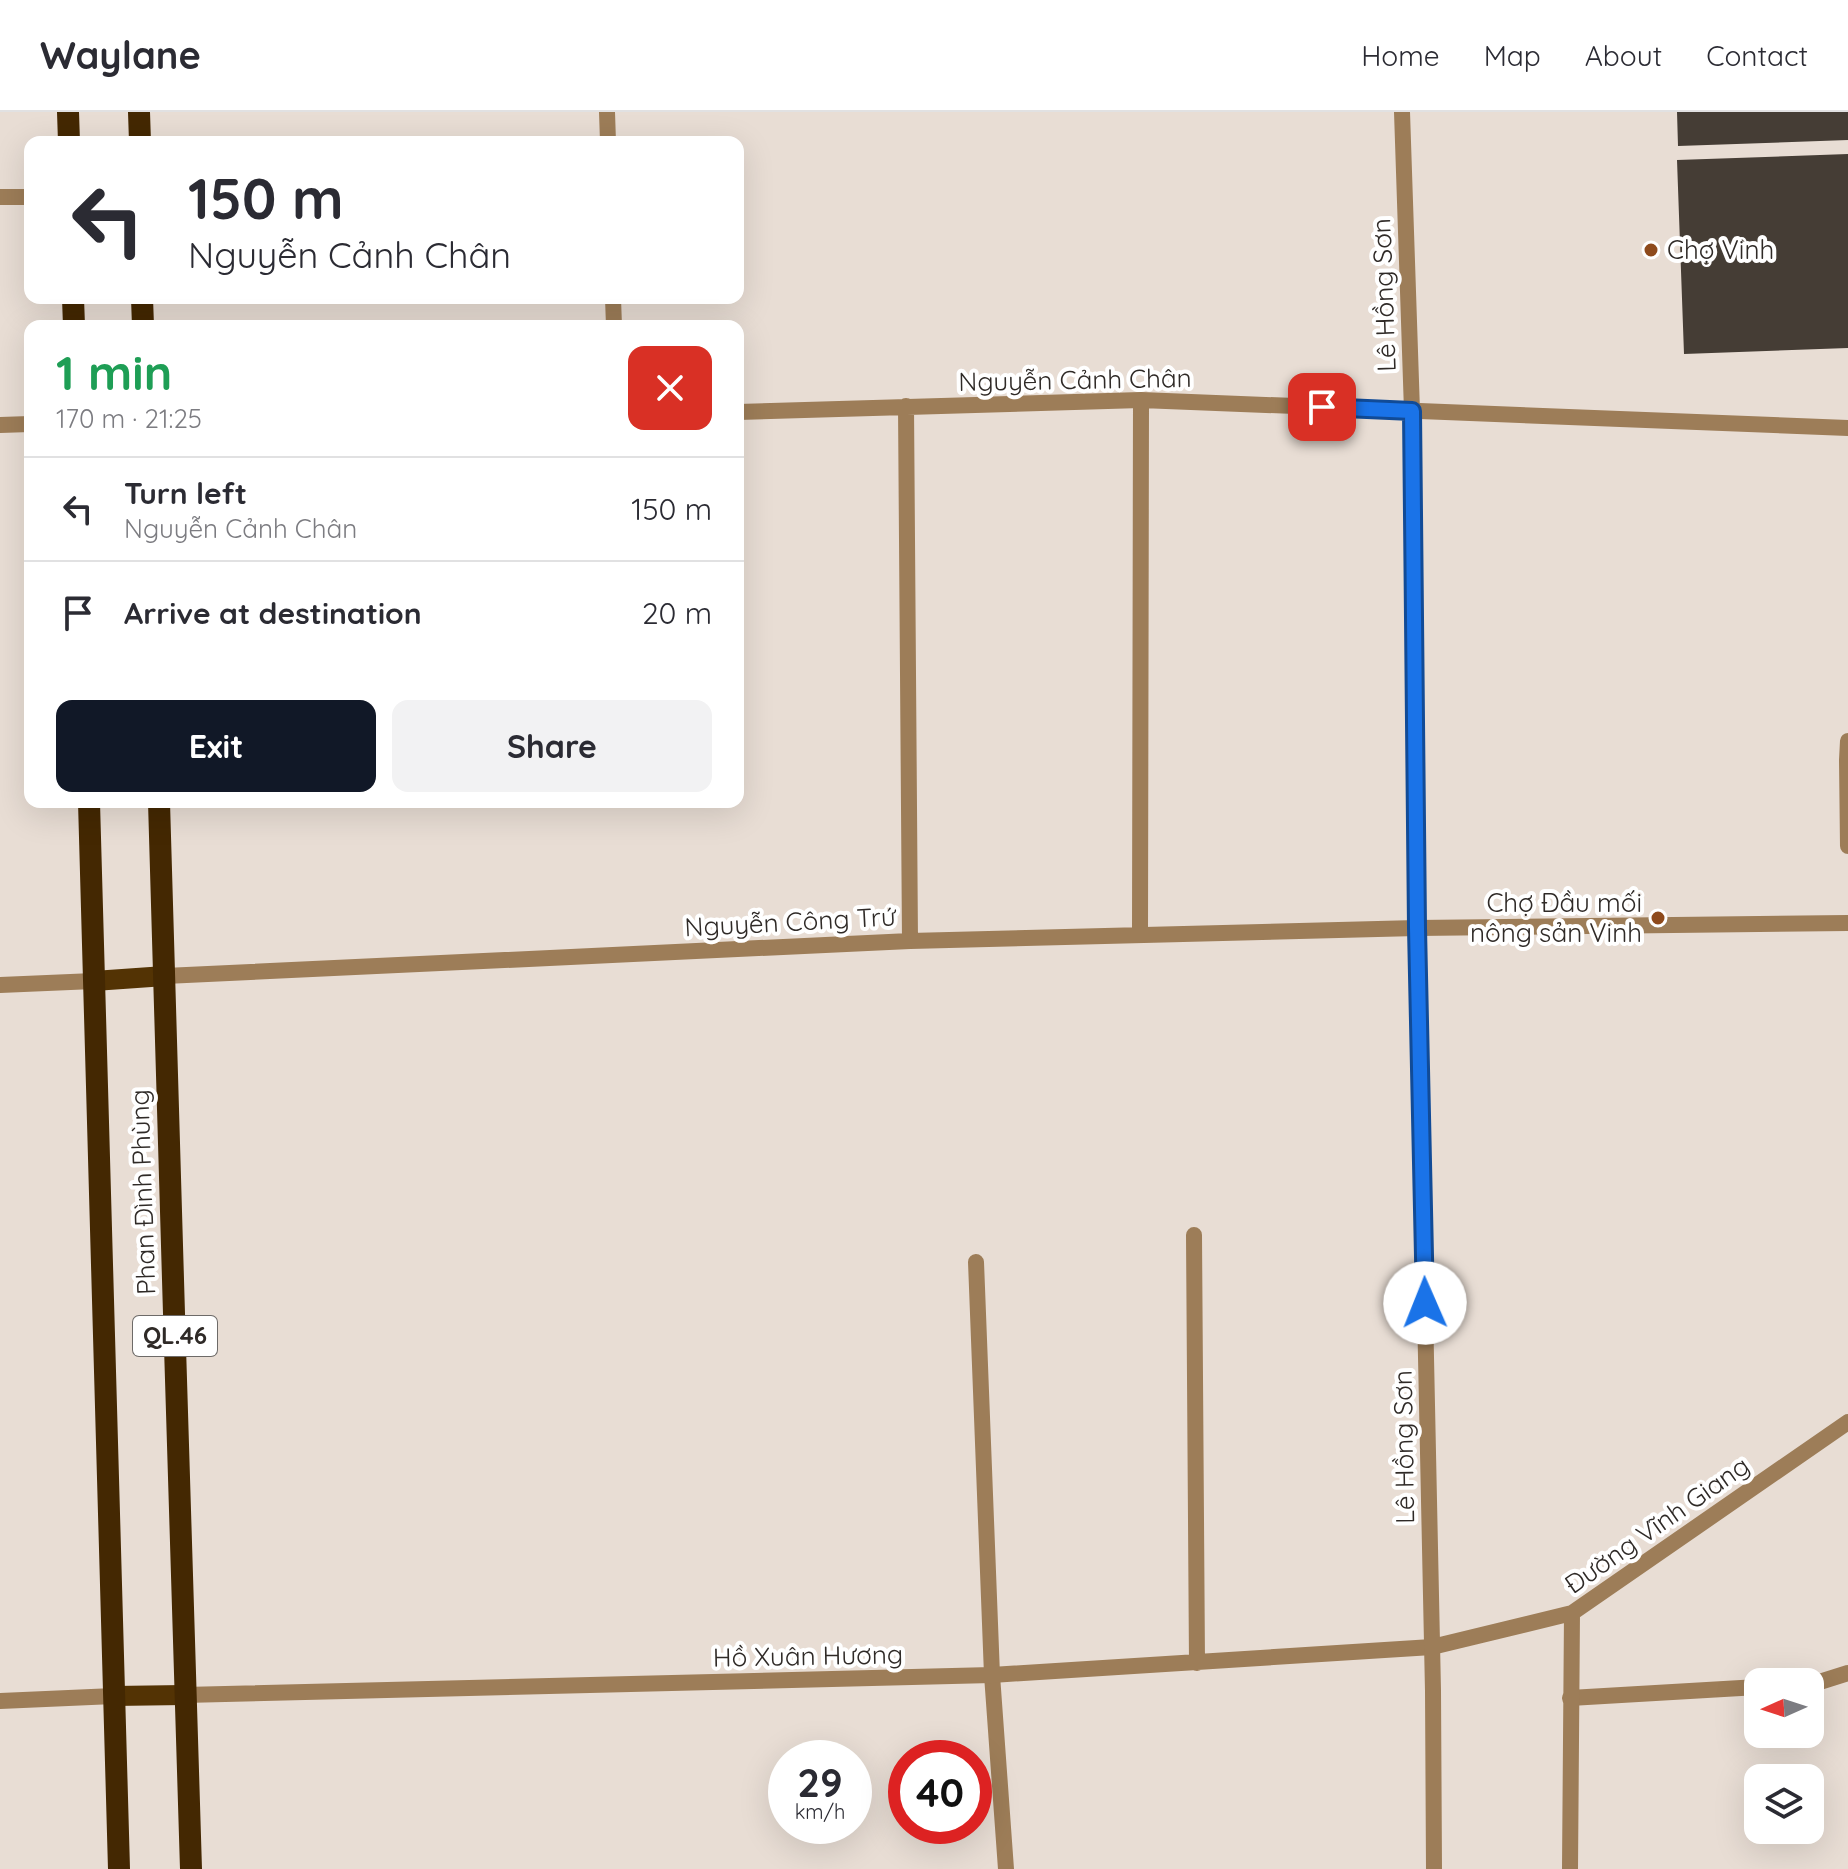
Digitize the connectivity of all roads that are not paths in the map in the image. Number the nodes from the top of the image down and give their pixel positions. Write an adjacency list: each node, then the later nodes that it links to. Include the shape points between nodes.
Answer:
1 (68, 112): 5 (highway)
2 (139, 112): 6 (highway)
3 (607, 112): 7 (street)
4 (1402, 112): 12 (street, Lê Hồng Sơn)
5 (69, 136)
6 (140, 136)
7 (608, 136)
8 (0, 197): 9 (street)
9 (24, 197)
10 (1141, 400): 11 (street, Nguyễn Cảnh Chân); 12 (street, Nguyễn Cảnh Chân); 23 (street)
11 (906, 406): 13 (street, Nguyễn Cảnh Chân); 24 (street)
12 (1412, 411): 16 (street, Nguyễn Cảnh Chân); 22 (street, Lê Hồng Sơn)
13 (744, 412)
14 (24, 424): 15 (street)
15 (0, 425)
16 (1848, 428)
17 (1848, 741): 20 (street)
18 (89, 808): 26 (highway, Phan Đình Phùng / QL.46)
19 (159, 808): 25 (highway, Phan Đình Phùng / QL.46)
20 (1848, 846)
21 (1848, 923): 22 (street, Nguyễn Công Trứ)
22 (1417, 928): 23 (street, Nguyễn Công Trứ); 32 (street, Lê Hồng Sơn)
23 (1140, 935): 24 (street, Nguyễn Công Trứ)
24 (910, 941): 25 (street, Nguyễn Công Trứ)
25 (165, 976): 26 (main road); 38 (highway, Phan Đình Phùng / QL.46)
26 (94, 981): 27 (street); 39 (highway, Phan Đình Phùng / QL.46)
27 (0, 985)
28 (1194, 1235): 33 (street)
29 (976, 1262): 35 (street)
30 (1848, 1422): 31 (street, Đường Vĩnh Giang)
31 (1572, 1613): 32 (street, Đường Vĩnh Giang); 40 (street)
32 (1432, 1647): 33 (street, Hồ Xuân Hương); 45 (street, Lê Hồng Sơn)
33 (1197, 1663): 35 (street, Hồ Xuân Hương)
34 (1848, 1673): 36 (street)
35 (992, 1675): 38 (street, Hồ Xuân Hương); 44 (street)
36 (1824, 1681)
37 (1744, 1688): 40 (street)
38 (184, 1695): 39 (main road); 43 (highway, Phan Đình Phùng / QL.46)
39 (114, 1696): 41 (street); 42 (highway, Phan Đình Phùng / QL.46)
40 (1570, 1698): 46 (street)
41 (0, 1701)
42 (119, 1869)
43 (191, 1869)
44 (1006, 1869)
45 (1434, 1869)
46 (1570, 1869)

